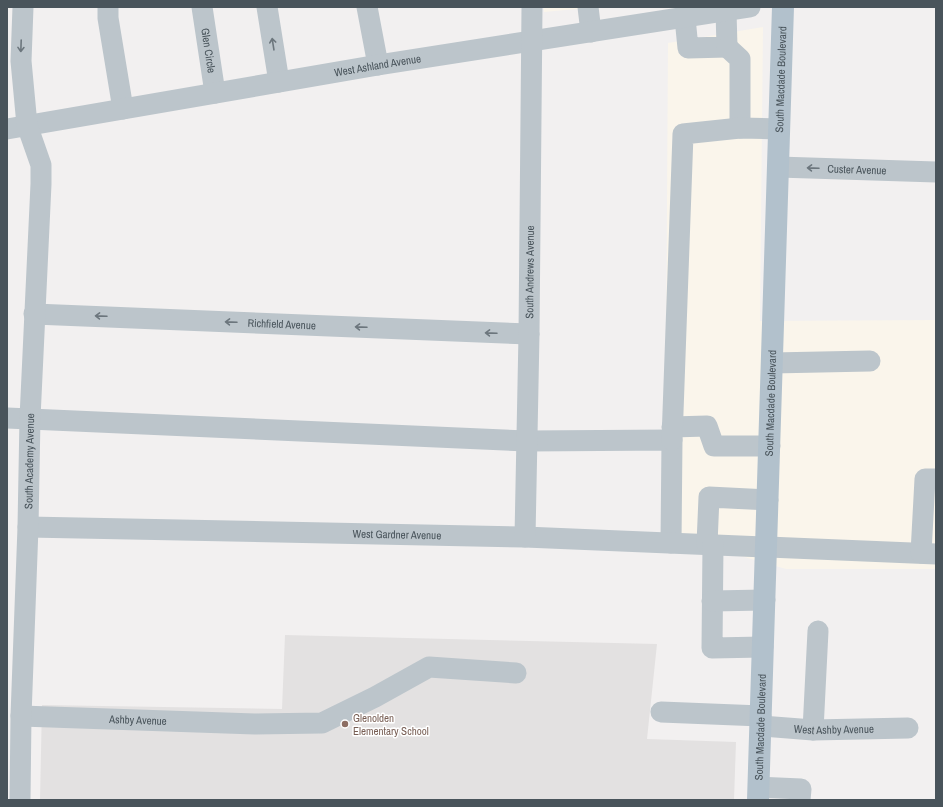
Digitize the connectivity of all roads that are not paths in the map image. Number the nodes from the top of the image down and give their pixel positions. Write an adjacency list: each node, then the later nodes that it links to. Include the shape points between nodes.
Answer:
1 (23, 7): 16 (street, South Academy Avenue, one-way to 16, via 21,61)
2 (108, 7): 19 (street)
3 (202, 7): 18 (street, Glen Circle)
4 (267, 7): 17 (street, one-way to 4)
5 (367, 7): 15 (street)
6 (532, 7): 13 (street, South Andrews Avenue)
7 (588, 7): 12 (street)
8 (750, 7): 10 (street, West Ashland Avenue)
9 (782, 7): 22 (main road, South Macdade Boulevard)
10 (726, 11): 11 (street, West Ashland Avenue); 14 (street)
11 (685, 18): 12 (street, West Ashland Avenue); 14 (street, via 688,48)
12 (591, 32): 13 (street, West Ashland Avenue)
13 (531, 42): 15 (street, West Ashland Avenue); 26 (street, South Andrews Avenue)
14 (727, 47): 21 (street, via 740,60)
15 (378, 65): 17 (street, West Ashland Avenue)
16 (14, 71): 20 (street, South Academy Avenue)
17 (279, 82): 18 (street, West Ashland Avenue)
18 (215, 93): 19 (street, West Ashland Avenue)
19 (123, 109): 20 (street, West Ashland Avenue)
20 (17, 127): 25 (street, South Academy Avenue, via 41,165)
21 (740, 128): 22 (street); 31 (street, via 683,134)
22 (779, 129): 23 (main road, South Macdade Boulevard)
23 (778, 168): 24 (street, Custer Avenue, one-way to 23); 28 (main road, South Macdade Boulevard)
24 (936, 172)
25 (34, 314): 26 (street, Richfield Avenue, one-way to 25); 30 (street, South Academy Avenue)
26 (530, 334): 32 (street, South Andrews Avenue)
27 (870, 361): 28 (street)
28 (772, 363): 33 (main road, South Macdade Boulevard)
29 (7, 418): 30 (street)
30 (30, 418): 32 (street); 36 (street, South Academy Avenue)
31 (672, 433): 32 (street); 33 (street, via 707,426 714,446); 38 (street)
32 (527, 441): 37 (street, South Andrews Avenue)
33 (770, 446): 35 (main road, South Macdade Boulevard)
34 (936, 479): 41 (street, via 925,479)
35 (768, 500): 39 (street, via 709,497); 40 (main road, South Macdade Boulevard)
36 (28, 527): 37 (street, West Gardner Avenue); 48 (street, South Academy Avenue)
37 (525, 537): 38 (street, West Gardner Avenue)
38 (670, 543): 39 (street, West Gardner Avenue)
39 (710, 544): 40 (street, West Gardner Avenue); 42 (street)
40 (766, 546): 41 (street, West Gardner Avenue); 43 (main road, South Macdade Boulevard)
41 (929, 553)
42 (712, 600): 43 (street); 45 (street, via 712,648)
43 (765, 600): 45 (main road, South Macdade Boulevard)
44 (818, 631): 51 (street)
45 (763, 647): 49 (main road, South Macdade Boulevard)
46 (516, 673): 48 (street, Ashby Avenue, via 429,667 376,697 322,723 255,724)
47 (661, 712): 49 (street, West Ashby Avenue)
48 (21, 716): 53 (street, South Academy Avenue)
49 (761, 721): 51 (street, West Ashby Avenue); 52 (main road, South Macdade Boulevard)
50 (908, 728): 51 (street, West Ashby Avenue)
51 (813, 730)
52 (759, 794): 54 (street, via 801,789)
53 (20, 800)
54 (800, 800)

